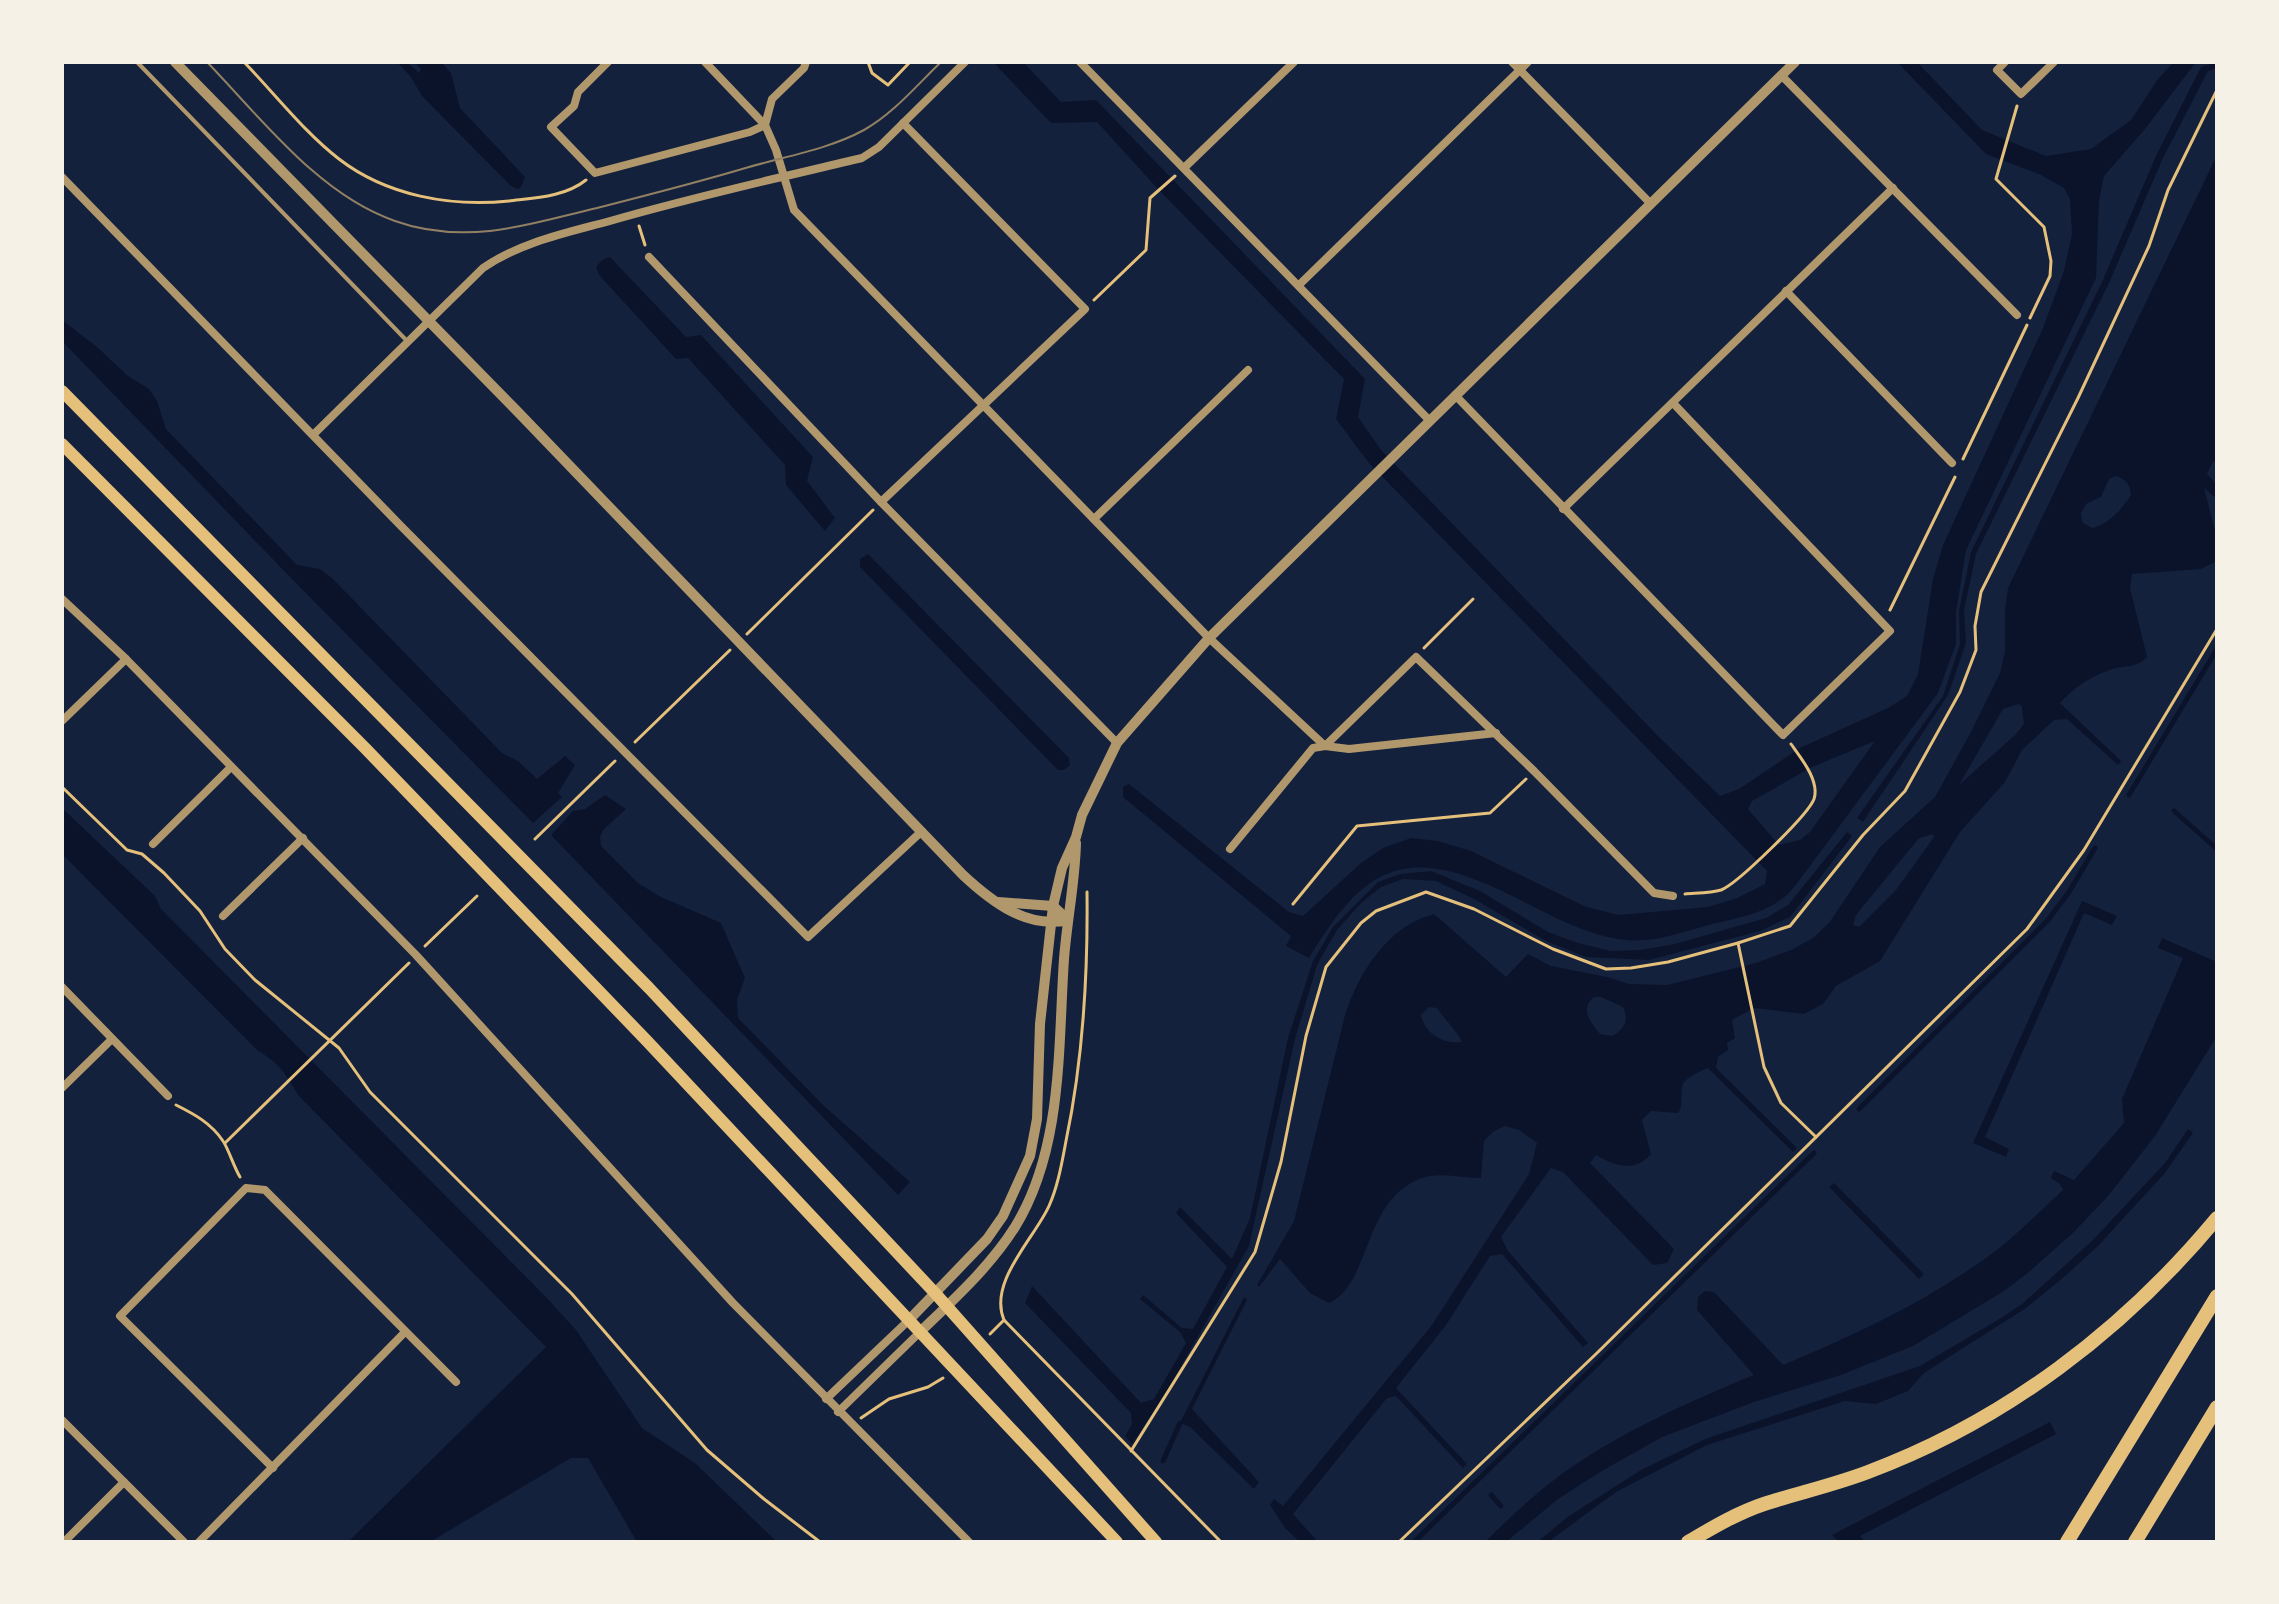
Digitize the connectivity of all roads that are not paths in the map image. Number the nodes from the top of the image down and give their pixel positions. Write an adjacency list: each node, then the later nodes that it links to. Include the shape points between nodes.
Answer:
1 (137, 62): 28 (lane)
2 (175, 62): 27 (street)
3 (608, 62): 17 (street, via 551,127 595,173)
4 (705, 62): 17 (street)
5 (806, 62): 17 (street, via 772,99)
6 (965, 62): 16 (street)
7 (1080, 62): 18 (street)
8 (1294, 62): 18 (street)
9 (1512, 62): 14 (street)
10 (1528, 62): 14 (street)
11 (1795, 62): 15 (street)
12 (2005, 62): 13 (street, via 1997,70 2021,94)
13 (2054, 62)
14 (1520, 70): 22 (street); 24 (street)
15 (1781, 75): 21 (street); 22 (street)
16 (903, 123): 19 (street, via 870,154); 33 (street, via 1085,309)
17 (765, 125): 19 (street)
18 (1180, 171): 24 (street)
19 (784, 176): 27 (street, via 635,213 501,255); 33 (street, via 794,210)
20 (62, 177): 35 (street)
21 (1893, 188): 25 (street); 26 (street)
22 (1651, 204): 31 (street)
23 (649, 257): 38 (street)
24 (1299, 285): 34 (street)
25 (1786, 291): 32 (street); 37 (street)
26 (2017, 315)
27 (429, 321): 28 (street); 49 (street)
28 (408, 342): 35 (street)
29 (1248, 370): 40 (street)
30 (62, 391): 65 (main road, via 638,977)
31 (1455, 395): 34 (street); 39 (street)
32 (1673, 403): 39 (street); 39 (street, via 1887,628 1783,735)
33 (983, 407): 38 (street); 40 (street)
34 (1430, 421): 42 (street)
35 (314, 434): 49 (street, via 808,937)
36 (62, 444): 68 (main road, via 366,749)
37 (1952, 463)
38 (881, 502): 46 (street)
39 (1563, 509)
40 (1094, 519): 42 (street)
41 (62, 599): 43 (street)
42 (1209, 638): 46 (street); 47 (street)
43 (126, 659): 44 (street); 48 (street)
44 (62, 721)
45 (1496, 733): 47 (street, via 1349,749); 47 (street, via 1416,657); 54 (street, via 1654,893)
46 (1117, 743): 50 (street)
47 (1325, 746): 53 (street, via 1313,748)
48 (231, 767): 51 (street); 52 (street)
49 (922, 831): 55 (street, via 971,883)
50 (1076, 837): 56 (street); 58 (street)
51 (303, 838): 57 (street); 72 (street)
52 (153, 844)
53 (1230, 849)
54 (1673, 896)
55 (998, 902): 56 (street); 59 (street, via 1016,915)
56 (1053, 906): 58 (street); 59 (street)
57 (223, 916)
58 (1068, 920): 59 (street); 67 (street, via 1055,1087 1039,1177 999,1250)
59 (1050, 924): 65 (street, via 1030,1156 1003,1216)
60 (62, 987): 61 (street)
61 (112, 1039): 62 (street); 63 (street)
62 (62, 1088)
63 (168, 1096)
64 (2217, 1218): 84 (highway, via 2129,1312 2023,1394 1917,1453 1764,1504)
65 (935, 1293): 67 (main road); 68 (street)
66 (2217, 1296): 85 (highway)
67 (946, 1306): 70 (street); 83 (main road)
68 (909, 1320): 70 (main road); 72 (street)
69 (405, 1332): 71 (street); 76 (street); 76 (street, via 265,1190 246,1188 120,1316)
70 (920, 1332): 74 (street); 82 (main road)
71 (456, 1382)
72 (826, 1399): 74 (street)
73 (2217, 1407): 86 (highway)
74 (838, 1412): 81 (street)
75 (62, 1420): 77 (street)
76 (273, 1468): 80 (street)
77 (124, 1482): 78 (street); 79 (street)
78 (64, 1542)
79 (184, 1542)
80 (199, 1542)
81 (969, 1542)
82 (1117, 1542)
83 (1156, 1542)
84 (1688, 1542)
85 (2067, 1542)
86 (2135, 1542)

